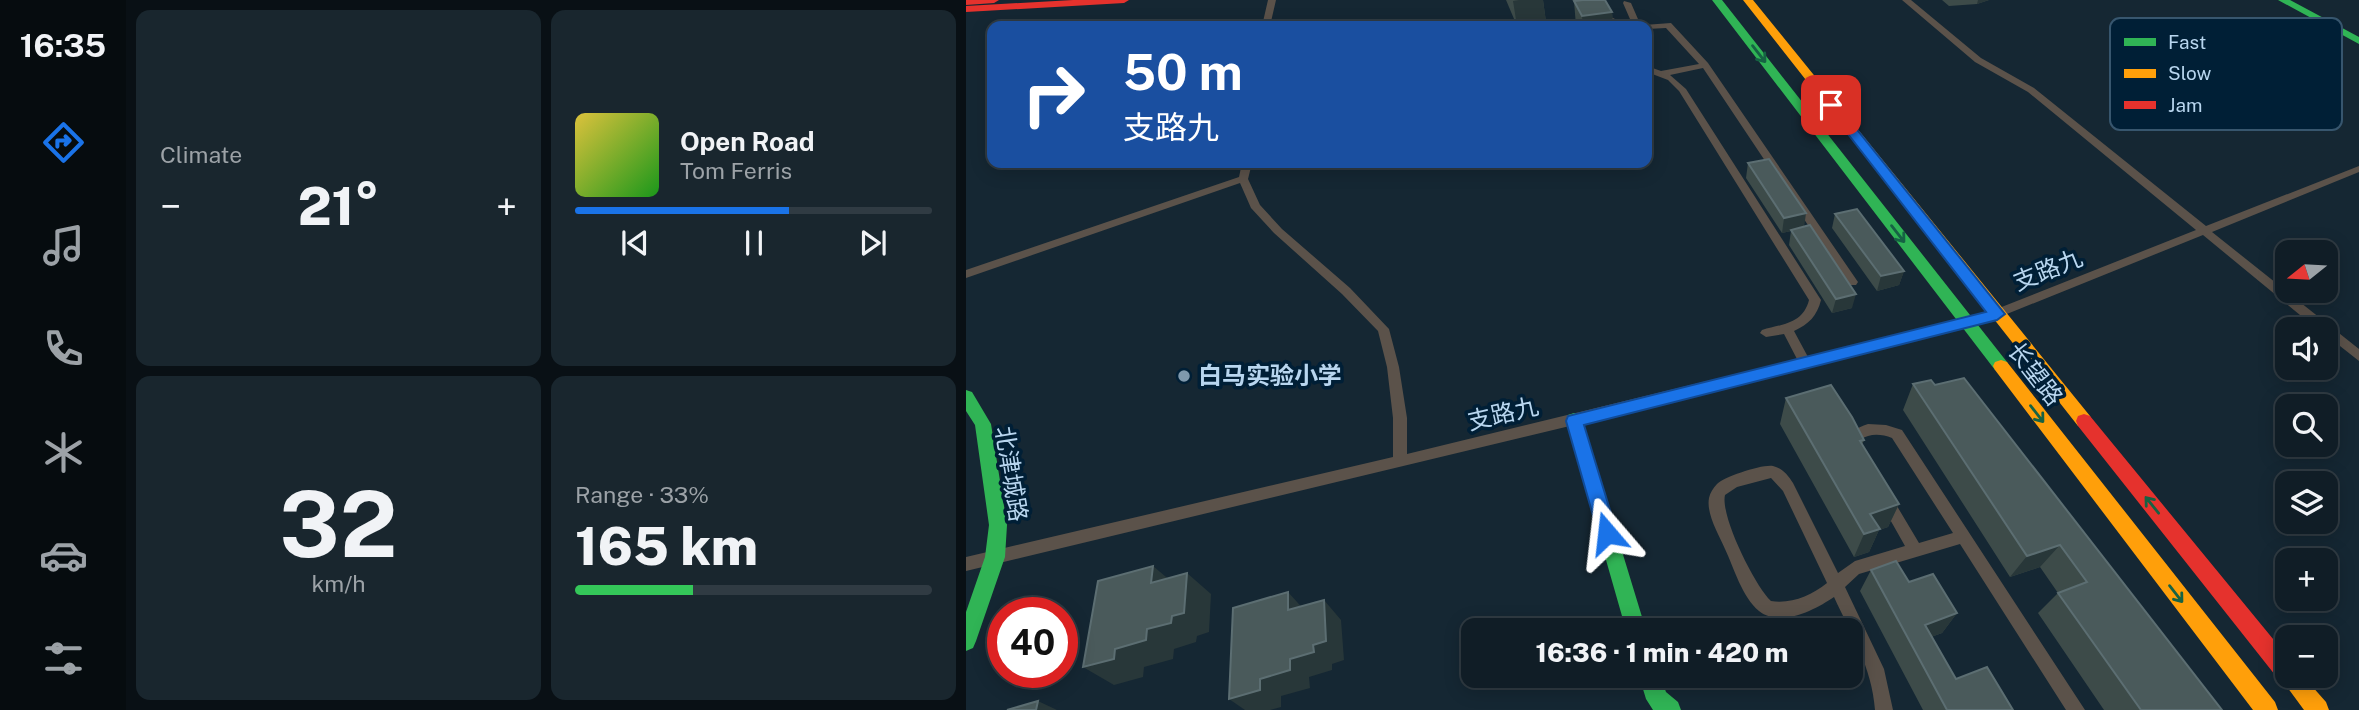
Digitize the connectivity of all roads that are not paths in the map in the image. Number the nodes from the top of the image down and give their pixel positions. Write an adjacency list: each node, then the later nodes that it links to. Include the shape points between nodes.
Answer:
1 (994, 0): 9 (main road)
2 (1124, 0): 11 (main road)
3 (1272, 0): 17 (street)
4 (1717, 0): 39 (main road, 长望路, one-way to 39)
5 (1748, 0): 37 (main road, 长望路)
6 (1906, 0): 31 (street, via 1978,60 2031,90)
7 (2283, 0): 13 (main road)
8 (2304, 0): 14 (main road)
9 (966, 2)
10 (1627, 2): 12 (street)
11 (966, 9)
12 (1629, 13): 15 (street); 19 (street)
13 (2316, 18)
14 (2338, 18)
15 (1611, 20): 18 (street)
16 (2342, 20): 21 (main road)
17 (1267, 21)
18 (1579, 21)
19 (1634, 21)
20 (1652, 27): 24 (street, via 1668,25)
21 (2359, 29)
22 (2342, 32): 23 (main road)
23 (2359, 41)
24 (1705, 65): 26 (street); 30 (street)
25 (1652, 70): 26 (street)
26 (1661, 74): 34 (street, via 1682,89)
27 (1246, 168): 29 (street)
28 (2359, 170): 31 (street, 支路九)
29 (1243, 179): 35 (street); 48 (street, via 1255,206 1278,231 1383,329 1400,418)
30 (1818, 231): 32 (street); 36 (street)
31 (2205, 231): 37 (street, 支路九); 38 (street)
32 (1805, 234)
33 (1792, 237): 34 (street)
34 (1778, 240): 40 (street, via 1815,300 1806,318)
35 (966, 274)
36 (1852, 282)
37 (1997, 314): 39 (street, 支路九); 57 (main road, 长望路, one-way to 37)
38 (2311, 317)
39 (1966, 322): 44 (street, 支路九); 63 (main road, 长望路, one-way to 63)
40 (1787, 329): 41 (street); 44 (street)
41 (1766, 333)
42 (2338, 339): 43 (street)
43 (2359, 356)
44 (1804, 361): 46 (street, 支路九)
45 (966, 397): 52 (main road, 北津城路, via 983,424 998,525)
46 (1574, 421): 48 (street, 支路九); 55 (main road)
47 (1860, 456): 50 (street, via 1853,444 1857,434 1872,429 1897,434)
48 (1400, 461): 52 (street, 支路九)
49 (1881, 492): 51 (street)
50 (1962, 537): 51 (street); 62 (street)
51 (1916, 551): 54 (street, via 1855,568)
52 (995, 557): 53 (street, 支路九); 56 (main road, 北津城路)
53 (966, 564)
54 (1836, 585): 54 (street, via 1784,480 1764,473 1718,491 1717,511 1754,593 1768,609 1789,608 1828,593); 61 (street, via 1875,666)
55 (1632, 618)
56 (966, 641)
57 (2275, 657)
58 (1654, 688): 60 (main road, via 1657,699)
59 (2300, 688): 64 (main road, 长望路)
60 (1670, 710)
61 (1884, 710)
62 (2076, 710)
63 (2267, 710)
64 (2318, 710)

